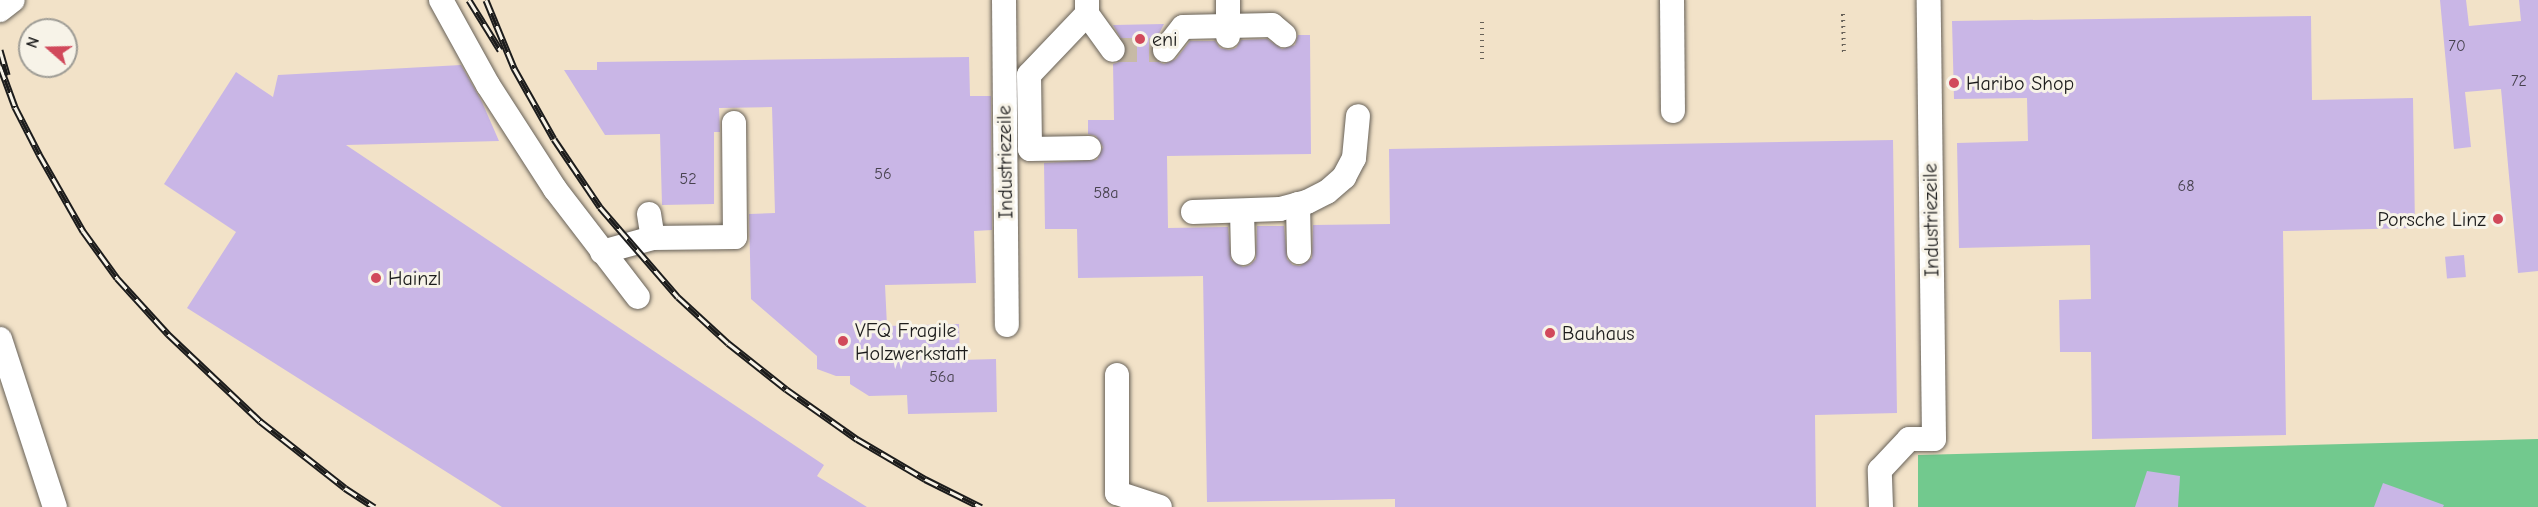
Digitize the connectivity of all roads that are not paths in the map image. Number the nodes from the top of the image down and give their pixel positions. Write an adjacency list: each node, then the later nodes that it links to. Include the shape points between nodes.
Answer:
1 (13, 0): 8 (street)
2 (441, 0): 22 (street, via 488,85 555,189)
3 (1004, 0): 26 (street, Industriezeile)
4 (1228, 0): 9 (street)
5 (1672, 0): 13 (street)
6 (1929, 0): 31 (street, Industriezeile, via 1934,439 1909,440 1880,470)
7 (1087, 7): 11 (street); 16 (street, via 1029,75 1030,149)
8 (0, 10)
9 (1228, 31): 10 (street, via 1272,26); 12 (street, via 1183,27)
10 (1284, 35)
11 (1113, 50)
12 (1165, 50)
13 (1673, 111)
14 (1358, 116): 17 (street, via 1354,158 1344,177 1327,192)
15 (734, 123): 21 (street, via 735,237)
16 (1089, 148)
17 (1298, 204): 19 (street); 23 (street)
18 (1193, 212): 19 (street)
19 (1242, 212): 24 (street)
20 (649, 214): 21 (street)
21 (653, 238): 22 (street)
22 (602, 252): 25 (street)
23 (1299, 252)
24 (1243, 253)
25 (638, 297)
26 (1007, 325)
27 (0, 339): 29 (street)
28 (1117, 375): 30 (street, via 1117,493)
29 (55, 507)
30 (1160, 507)
31 (1881, 507)

